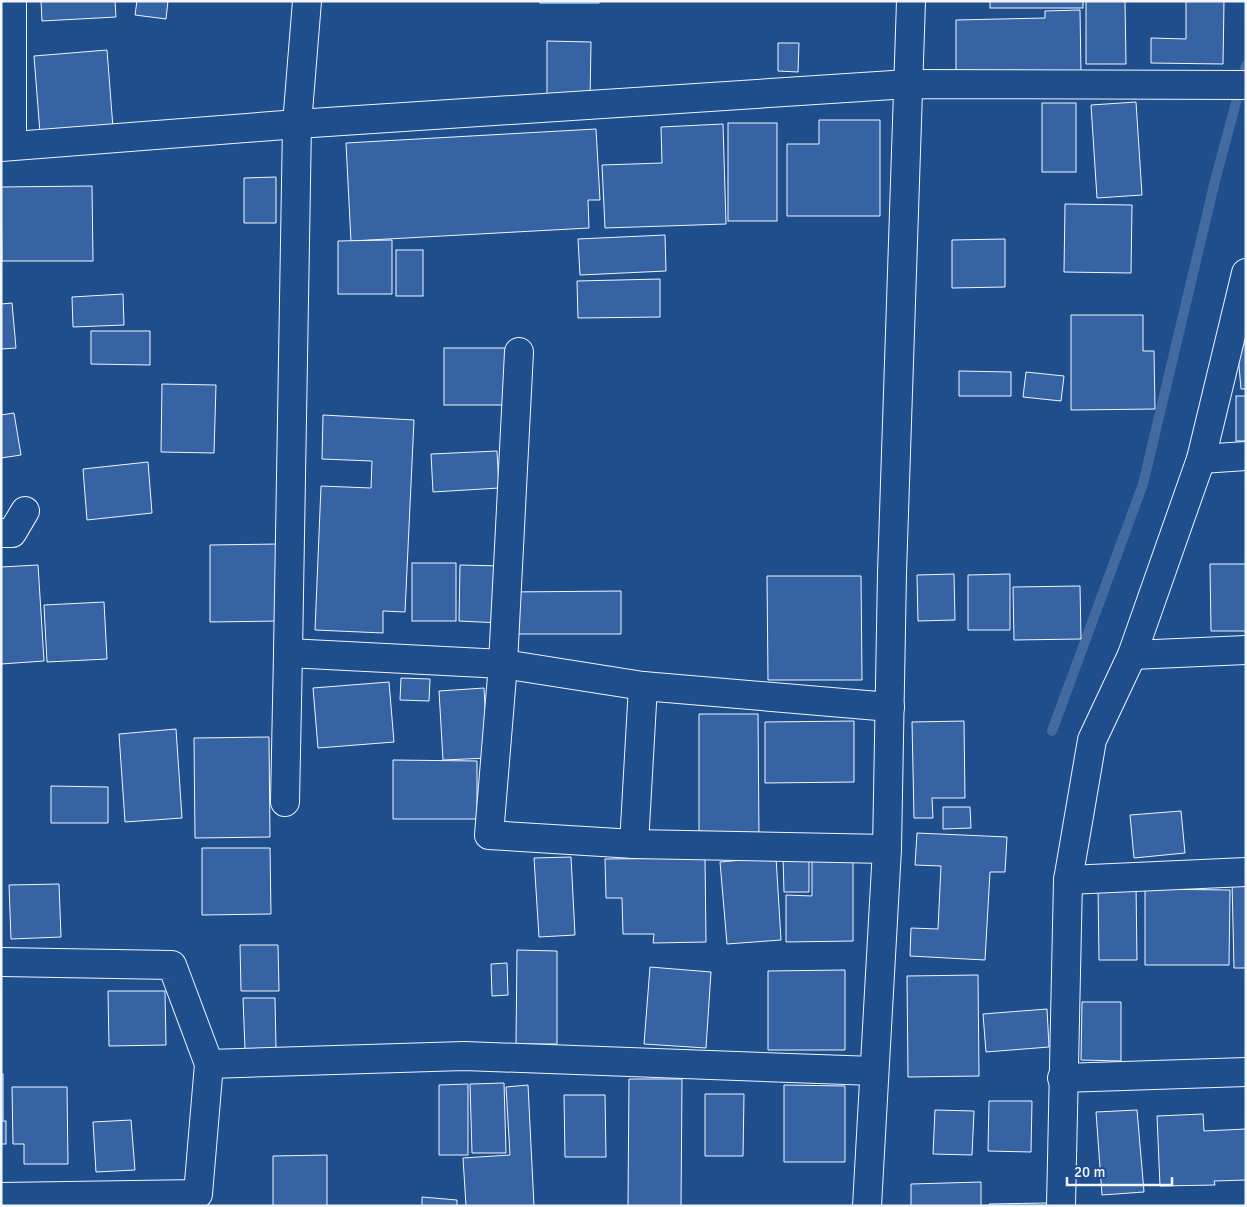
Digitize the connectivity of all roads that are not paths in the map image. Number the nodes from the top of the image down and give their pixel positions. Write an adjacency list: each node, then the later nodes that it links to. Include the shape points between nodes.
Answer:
1 (12, 1): 7 (street)
2 (307, 1): 6 (street)
3 (911, 1): 4 (street)
4 (908, 84): 5 (street); 6 (street); 19 (street)
5 (1235, 85)
6 (297, 124): 7 (street); 15 (street)
7 (7, 146)
8 (1246, 273): 11 (street)
9 (519, 352): 17 (street)
10 (1246, 456): 11 (street)
11 (1201, 459): 16 (street)
12 (25, 511): 13 (street, via 12,533)
13 (1, 533)
14 (1246, 650): 16 (street)
15 (288, 652): 17 (street); 20 (street)
16 (1132, 655): 24 (street, via 1092,740)
17 (503, 664): 18 (street); 21 (street, via 489,835)
18 (643, 686): 19 (street); 21 (street)
19 (890, 707): 22 (street)
20 (285, 802)
21 (634, 844): 22 (street)
22 (887, 849): 27 (street)
23 (1246, 872): 24 (street)
24 (1068, 880): 29 (street)
25 (1, 962): 26 (street, via 172,965)
26 (209, 1064): 27 (street, via 464,1056); 30 (street, via 198,1194)
27 (874, 1071): 31 (street)
28 (1246, 1072): 29 (street)
29 (1062, 1078): 32 (street)
30 (1, 1197)
31 (867, 1206)
32 (1061, 1206)

